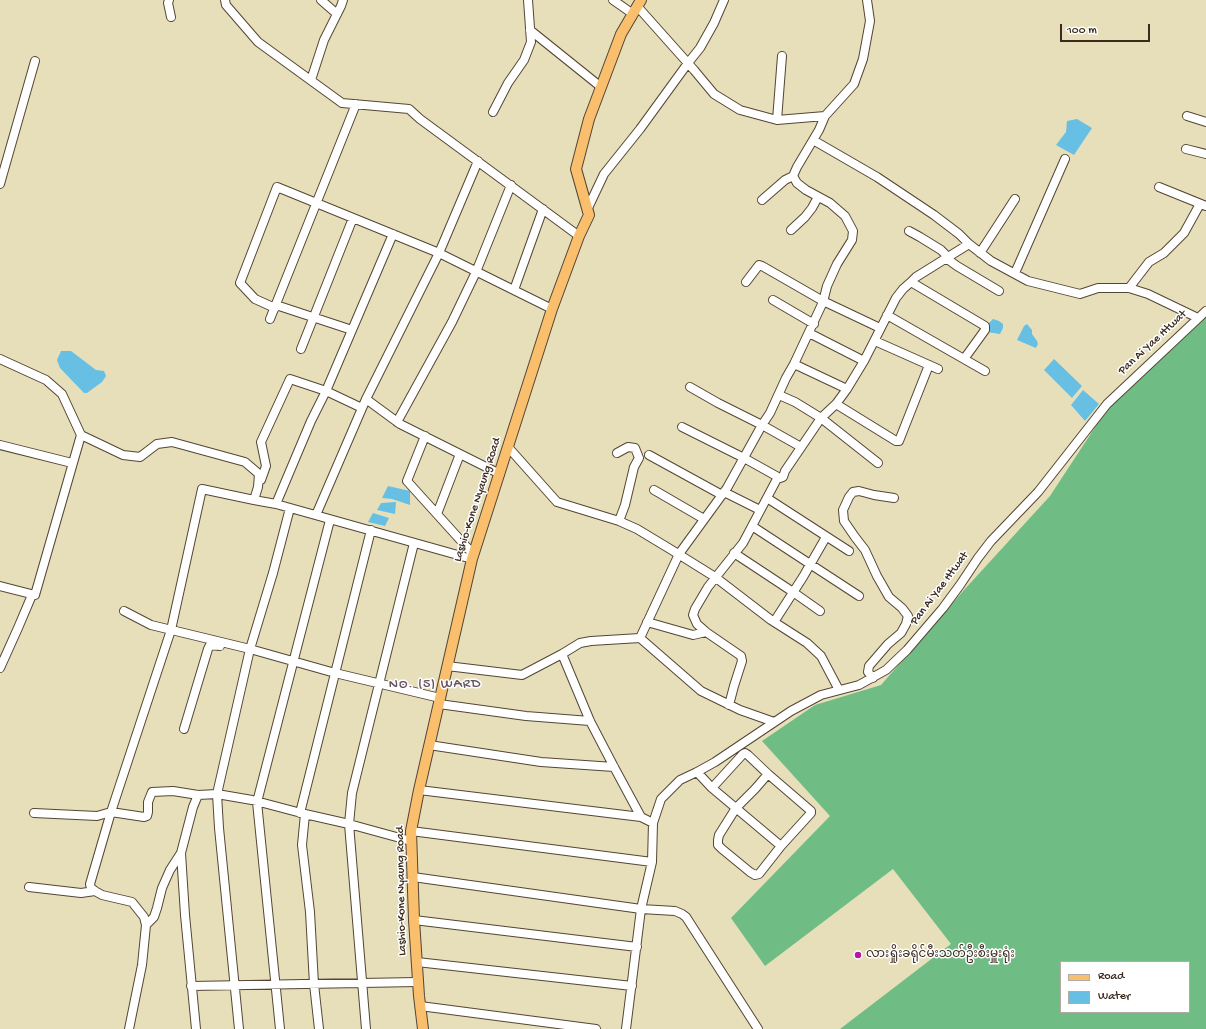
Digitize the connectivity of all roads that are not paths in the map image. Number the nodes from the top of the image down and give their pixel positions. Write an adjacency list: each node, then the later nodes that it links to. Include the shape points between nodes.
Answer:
1 (169, 0): 11 (street)
2 (225, 0): 16 (street, via 226,5 258,42)
3 (321, 0): 10 (street)
4 (343, 0): 10 (street)
5 (528, 0): 12 (street)
6 (613, 0): 9 (street)
7 (724, 0): 15 (street, via 700,48)
8 (867, 0): 20 (street, via 870,21 863,59 854,84)
9 (637, 7): 15 (street); 17 (main road, Lashio-Kone Nyaung Road, via 621,34)
10 (337, 14): 16 (street, via 324,40)
11 (171, 17)
12 (530, 30): 17 (street); 19 (street, via 531,42 524,60 508,83)
13 (782, 56): 22 (street)
14 (35, 61): 30 (street)
15 (688, 63): 22 (street, via 714,94 740,110); 39 (street, via 604,174)
16 (311, 80): 18 (street, via 342,103)
17 (601, 87): 39 (main road, Lashio-Kone Nyaung Road, via 589,119 576,169)
18 (356, 104): 28 (street, via 409,109); 36 (street)
19 (494, 112)
20 (825, 116): 22 (street); 24 (street)
21 (1187, 116): 23 (street)
22 (777, 120)
23 (1206, 122)
24 (813, 140): 29 (street); 45 (street, via 877,177 934,215)
25 (1186, 148): 26 (street)
26 (1206, 154)
27 (1065, 159): 50 (street)
28 (478, 161): 31 (street); 46 (street)
29 (793, 176): 33 (street, via 806,190); 35 (street)
30 (0, 184)
31 (511, 185): 38 (street); 49 (street)
32 (1159, 187): 37 (street)
33 (818, 197): 41 (street, via 812,208); 57 (street, via 845,216 853,231 852,240 827,286)
34 (1015, 199): 47 (street)
35 (762, 200)
36 (316, 204): 40 (street); 58 (street); 58 (street, via 277,187 240,283 255,299)
37 (1203, 205): 53 (street, via 1184,233 1164,253 1149,262)
38 (543, 209): 44 (street); 54 (street)
39 (587, 210): 44 (main road, Lashio-Kone Nyaung Road, via 589,215)
40 (353, 218): 43 (street); 62 (street)
41 (791, 230)
42 (909, 232): 48 (street, via 941,250)
43 (393, 234): 46 (street); 67 (street)
44 (579, 236): 59 (main road, Lashio-Kone Nyaung Road)
45 (969, 244): 47 (street); 48 (street)
46 (439, 253): 49 (street); 82 (street)
47 (980, 253): 50 (street)
48 (947, 258): 52 (street); 55 (street)
49 (476, 272): 54 (street); 86 (street, via 452,322)
50 (1015, 273): 53 (street, via 1028,281 1080,294 1098,288)
51 (746, 282): 57 (street, via 759,266)
52 (911, 282): 61 (street, via 896,298); 72 (street, via 985,326 985,330)
53 (1129, 288): 63 (street, via 1148,294)
54 (514, 290): 59 (street)
55 (999, 291)
56 (773, 300): 65 (street)
57 (824, 301): 65 (street); 66 (street)
58 (275, 306): 62 (street); 64 (street)
59 (552, 310): 92 (main road, Lashio-Kone Nyaung Road)
60 (1206, 311): 63 (street, Pan Ai Yae Htwat)
61 (887, 315): 66 (street); 72 (street)
62 (314, 317): 67 (street); 70 (street)
63 (1198, 318): 143 (street, Pan Ai Yae Htwat, via 1107,404 1038,492 991,541 960,585 907,650 886,670)
64 (270, 319)
65 (814, 324): 68 (street)
66 (880, 328): 69 (street)
67 (352, 330): 80 (street)
68 (809, 333): 73 (street); 74 (street)
69 (874, 341): 73 (street); 75 (street)
70 (301, 348)
71 (0, 358): 89 (street, via 46,380 62,394)
72 (964, 359): 77 (street)
73 (864, 361): 79 (street)
74 (794, 364): 79 (street); 81 (street)
75 (929, 365): 76 (street); 83 (street, via 899,441)
76 (938, 369)
77 (985, 371)
78 (690, 387): 87 (street)
79 (846, 389): 83 (street)
80 (326, 391): 84 (street); 102 (street, via 290,380 261,442 266,466); 108 (street)
81 (779, 395): 85 (street); 87 (street)
82 (366, 398): 84 (street); 86 (street)
83 (836, 404): 85 (street)
84 (362, 408): 112 (street)
85 (821, 418): 93 (street); 98 (street)
86 (397, 422): 90 (street)
87 (762, 425): 93 (street); 97 (street)
88 (682, 428): 97 (street)
89 (81, 435): 99 (street); 102 (street, via 123,455 140,457 156,444 172,442 245,462 259,474)
90 (425, 436): 95 (street); 111 (street, via 407,481)
91 (0, 445): 99 (street)
92 (508, 447): 100 (main road, Lashio-Kone Nyaung Road); 115 (street, via 557,502)
93 (801, 447): 101 (street, via 783,477)
94 (618, 453): 115 (street, via 628,446 635,448 639,458 634,466)
95 (460, 454): 100 (street); 111 (street)
96 (649, 455): 104 (street)
97 (744, 458): 101 (street); 104 (street)
98 (878, 462)
99 (72, 463): 128 (street, via 35,595)
100 (500, 474): 123 (main road, Lashio-Kone Nyaung Road)
101 (778, 478): 105 (street)
102 (258, 487): 107 (street)
103 (654, 490): 113 (street)
104 (723, 494): 110 (street); 113 (street)
105 (767, 498): 110 (street); 118 (street)
106 (894, 498): 143 (street, via 853,492 843,510 844,521 865,550 889,597 908,616 901,633 869,666 868,672)
107 (254, 500): 108 (street); 134 (street, via 202,489)
108 (276, 504): 109 (street)
109 (290, 508): 112 (street); 137 (street)
110 (760, 510): 116 (street)
111 (437, 514): 123 (street)
112 (316, 515): 114 (street)
113 (704, 519): 122 (street)
114 (330, 520): 117 (street); 139 (street)
115 (619, 521): 122 (street)
116 (752, 526): 121 (street); 124 (street)
117 (370, 530): 119 (street); 142 (street)
118 (826, 536): 120 (street); 124 (street)
119 (414, 543): 123 (street); 144 (street)
120 (848, 552)
121 (734, 553): 125 (street); 127 (street)
122 (679, 554): 125 (street); 132 (street)
123 (473, 557): 140 (main road, Lashio-Kone Nyaung Road)
124 (810, 564): 127 (street); 129 (street)
125 (716, 578): 133 (street); 135 (street, via 708,587 693,615 697,624)
126 (0, 586): 128 (street)
127 (793, 592): 131 (street); 133 (street)
128 (32, 595): 141 (street)
129 (859, 596)
130 (124, 611): 134 (street, via 151,625)
131 (820, 611)
132 (647, 622): 135 (street, via 693,635); 136 (street)
133 (774, 622): 145 (street, via 807,643 821,656)
134 (171, 630): 137 (street); 162 (street)
135 (706, 632): 147 (street, via 741,656 742,661)
136 (640, 638): 138 (street, via 591,640 580,643); 147 (street, via 701,691)
137 (250, 649): 139 (street); 150 (street, via 238,650 210,645); 157 (street)
138 (562, 654): 140 (street, via 522,675); 148 (street)
139 (293, 661): 142 (street); 159 (street)
140 (447, 666): 146 (main road, Lashio-Kone Nyaung Road)
141 (0, 668)
142 (335, 673): 144 (street); 163 (street)
143 (873, 678): 145 (street, Pan Ai Yae Htwat)
144 (380, 683): 146 (street); 166 (street, via 352,792)
145 (839, 690): 149 (street, Pan Ai Yae Htwat, via 821,695)
146 (439, 701): 148 (street, via 526,716); 151 (main road, Lashio-Kone Nyaung Road)
147 (729, 705): 149 (street)
148 (590, 721): 152 (street)
149 (774, 722): 153 (street, Pan Ai Yae Htwat)
150 (184, 729)
151 (429, 745): 152 (street, via 541,762); 156 (main road, Lashio-Kone Nyaung Road)
152 (614, 767): 164 (street)
153 (697, 772): 155 (street); 165 (street, Pan Ai Yae Htwat, via 680,780 662,799)
154 (768, 774): 155 (street, via 745,753); 160 (street); 168 (street, via 811,811)
155 (712, 788): 160 (street)
156 (418, 790): 164 (street); 167 (main road, Lashio-Kone Nyaung Road)
157 (217, 794): 158 (street); 159 (street); 182 (street)
158 (198, 795): 162 (street, via 173,791 152,792 147,816); 169 (street)
159 (257, 802): 163 (street); 183 (street)
160 (736, 808): 168 (street); 168 (street, via 719,835 718,845 722,849 755,875 759,874)
161 (34, 812): 162 (street, via 97,816)
162 (111, 812): 173 (street, via 90,884)
163 (303, 814): 166 (street); 181 (street, via 302,846 310,912)
164 (641, 817): 165 (street)
165 (653, 823): 170 (street, Pan Ai Yae Htwat)
166 (349, 824): 167 (street); 180 (street)
167 (411, 836): 170 (street); 171 (main road, Lashio-Kone Nyaung Road)
168 (781, 846)
169 (182, 853): 176 (street, via 164,882 154,917); 184 (street)
170 (652, 862): 174 (street, Pan Ai Yae Htwat)
171 (413, 877): 174 (street); 175 (main road, Lashio-Kone Nyaung Road)
172 (29, 887): 173 (street, via 81,893)
173 (95, 891): 176 (street, via 132,902 144,917)
174 (641, 909): 177 (street, Pan Ai Yae Htwat); 196 (street, via 675,911 686,917)
175 (414, 920): 177 (street); 178 (main road, Lashio-Kone Nyaung Road)
176 (146, 925): 187 (street, via 142,965)
177 (637, 947): 185 (street, Pan Ai Yae Htwat)
178 (417, 962): 179 (main road, Lashio-Kone Nyaung Road); 185 (street)
179 (418, 982): 180 (street); 186 (main road, Lashio-Kone Nyaung Road)
180 (362, 983): 181 (street); 192 (street)
181 (314, 984): 183 (street); 191 (street)
182 (234, 985): 183 (street); 184 (street); 189 (street)
183 (275, 985): 190 (street)
184 (191, 986): 188 (street)
185 (632, 986): 195 (street, Pan Ai Yae Htwat)
186 (420, 1006): 193 (main road, Lashio-Kone Nyaung Road); 194 (street)
187 (129, 1029)
188 (196, 1029)
189 (238, 1029)
190 (280, 1029)
191 (319, 1029)
192 (366, 1029)
193 (423, 1029)
194 (596, 1029)
195 (626, 1029)
196 (758, 1029)

